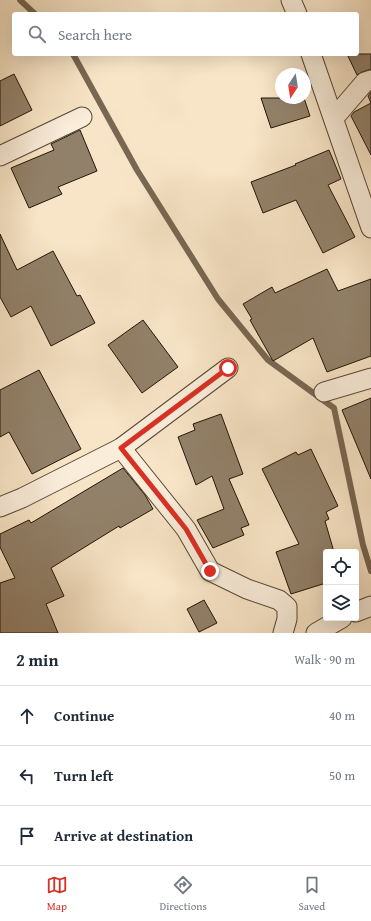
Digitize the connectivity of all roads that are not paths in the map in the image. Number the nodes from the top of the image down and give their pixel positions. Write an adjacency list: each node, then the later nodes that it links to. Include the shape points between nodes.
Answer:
1 (312, 56): 4 (street)
2 (371, 80): 4 (street, via 365,82)
3 (82, 117): 5 (street)
4 (334, 118): 6 (street)
5 (0, 156)
6 (371, 228)
7 (228, 368): 10 (street)
8 (371, 378): 9 (street)
9 (324, 392)
10 (121, 448): 11 (street); 15 (street, via 186,529 210,571 247,589 280,600 287,607)
11 (0, 507)
12 (371, 606): 13 (street)
13 (359, 611)
14 (337, 621): 16 (street)
15 (283, 633)
16 (316, 633)

